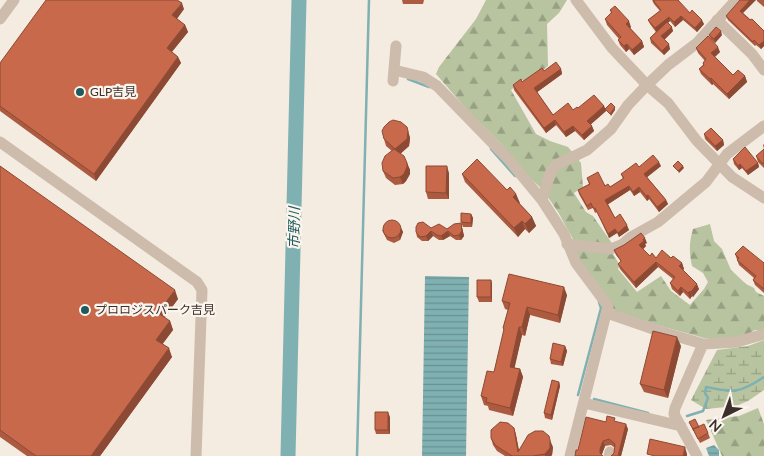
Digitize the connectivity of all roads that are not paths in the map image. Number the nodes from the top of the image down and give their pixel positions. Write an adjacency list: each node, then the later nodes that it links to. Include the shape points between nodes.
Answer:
1 (14, 0): 4 (street)
2 (576, 0): 8 (street, via 612,48)
3 (736, 0): 5 (street)
4 (0, 19)
5 (717, 20): 7 (street); 8 (street, via 697,43)
6 (396, 46): 13 (street, via 394,75 423,78 438,86)
7 (764, 70)
8 (647, 84): 11 (street); 13 (street, via 611,129 587,150 558,164 551,172)
9 (764, 126): 11 (street, via 727,154)
10 (0, 142): 20 (street, via 197,282 202,290)
11 (720, 164): 12 (street, via 732,177); 14 (street, via 706,182 658,222 623,244 611,249)
12 (764, 198)
13 (542, 200): 14 (street)
14 (567, 244): 15 (street, via 576,263 608,306)
15 (606, 315): 17 (street); 18 (street)
16 (764, 334): 17 (street, via 737,342)
17 (703, 344): 19 (street, via 675,408 674,414)
18 (584, 402): 19 (street); 21 (street)
19 (681, 426): 22 (street)
20 (196, 456)
21 (570, 456)
22 (697, 456)

